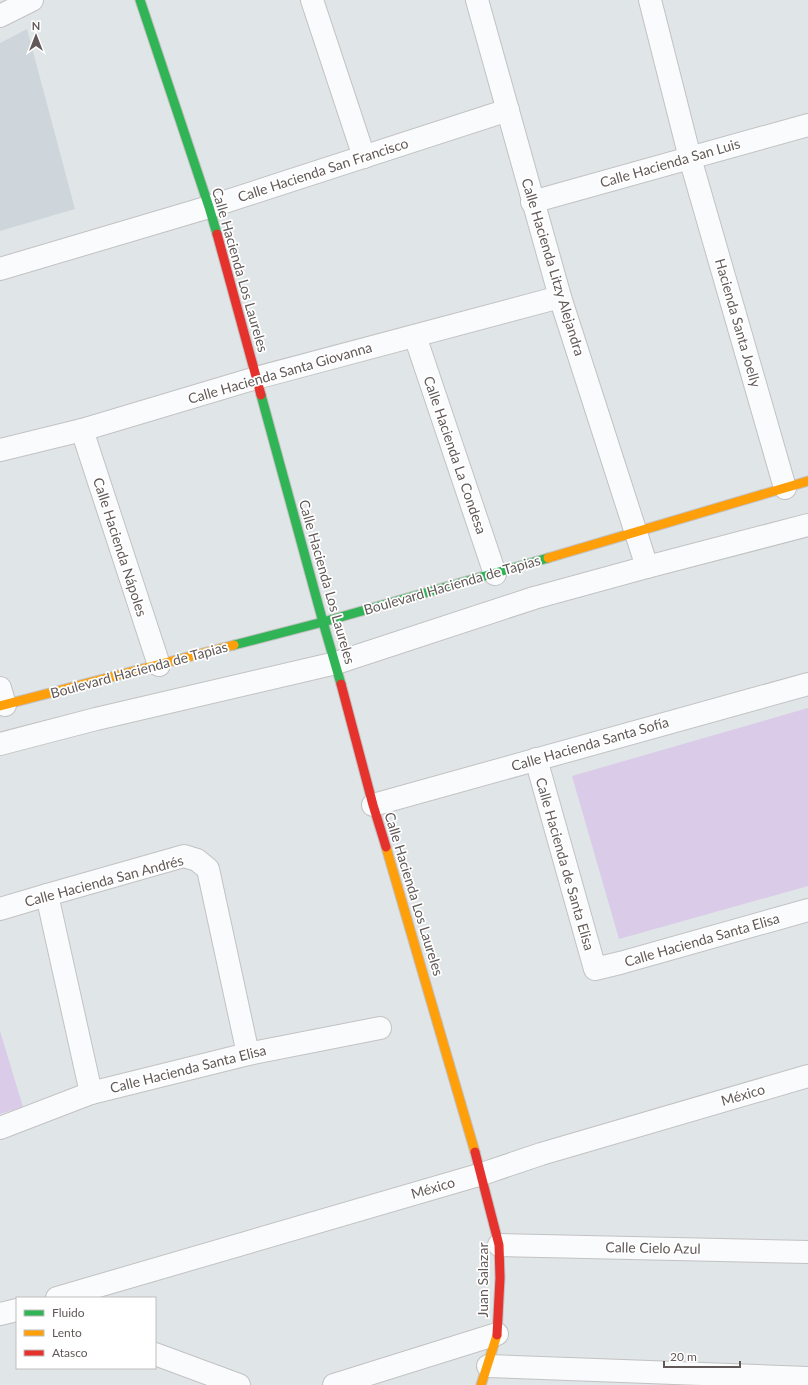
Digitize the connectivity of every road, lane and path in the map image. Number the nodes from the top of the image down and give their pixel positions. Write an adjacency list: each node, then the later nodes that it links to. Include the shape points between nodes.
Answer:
1 (32, 0): 6 (street)
2 (140, 0): 12 (street, Calle Hacienda Los Laureles)
3 (312, 0): 9 (street)
4 (477, 0): 7 (street, Calle Hacienda Litzy Alejandra)
5 (650, 0): 10 (street, Hacienda Santa Joelly)
6 (0, 16)
7 (508, 110): 9 (street, Calle Hacienda San Francisco); 11 (street, Calle Hacienda Litzy Alejandra)
8 (808, 125): 10 (street, Calle Hacienda San Luis)
9 (364, 157): 12 (street, Calle Hacienda San Francisco)
10 (690, 158): 11 (street, Calle Hacienda San Luis); 20 (street, Hacienda Santa Joelly)
11 (532, 202): 14 (street, Calle Hacienda Litzy Alejandra)
12 (209, 207): 13 (street, Calle Hacienda San Francisco); 16 (street, Calle Hacienda Los Laureles)
13 (0, 269)
14 (560, 297): 15 (street, Calle Hacienda Santa Giovanna); 22 (street, Calle Hacienda Litzy Alejandra)
15 (415, 336): 16 (street, Calle Hacienda Santa Giovanna); 24 (street, Calle Hacienda La Condesa)
16 (256, 378): 17 (street, Calle Hacienda Santa Giovanna); 25 (street, Calle Hacienda Los Laureles)
17 (82, 430): 18 (street, Calle Hacienda Santa Giovanna); 27 (street, Calle Hacienda Nápoles)
18 (0, 450)
19 (808, 481): 20 (street, Boulevard Hacienda de Tapias)
20 (785, 488): 22 (street, Boulevard Hacienda de Tapias)
21 (808, 525): 23 (street)
22 (635, 533): 23 (street, Calle Hacienda Litzy Alejandra); 24 (street, Boulevard Hacienda de Tapias)
23 (647, 567): 26 (street, via 534,598)
24 (495, 574): 25 (street, Boulevard Hacienda de Tapias)
25 (323, 622): 26 (street, Calle Hacienda Los Laureles); 27 (street, Boulevard Hacienda de Tapias)
26 (336, 663): 30 (street); 32 (street, Calle Hacienda Los Laureles)
27 (159, 665): 29 (street, Boulevard Hacienda de Tapias)
28 (808, 684): 31 (street, Calle Hacienda Santa Sofía)
29 (2, 700)
30 (0, 744)
31 (536, 759): 32 (street, Calle Hacienda Santa Sofía); 36 (street, Calle Hacienda de Santa Elisa)
32 (373, 805): 42 (street, Calle Hacienda Los Laureles)
33 (47, 895): 34 (street, Calle Hacienda San Andrés); 38 (street, Calle Hacienda San Andrés, via 184,856 197,860 208,870); 40 (street)
34 (0, 909)
35 (808, 910): 36 (street, Calle Hacienda Santa Elisa)
36 (595, 969)
37 (380, 1028): 38 (street, Calle Hacienda Santa Elisa)
38 (248, 1054): 40 (street, Calle Hacienda Santa Elisa)
39 (808, 1076): 42 (street, México, via 541,1154)
40 (91, 1093): 41 (street, Calle Hacienda Santa Elisa)
41 (0, 1128)
42 (482, 1174): 43 (street, Juan Salazar); 45 (street, México)
43 (499, 1245): 44 (street, Calle Cielo Azul); 48 (street, Juan Salazar)
44 (808, 1252)
45 (60, 1297)
46 (16, 1310): 47 (street)
47 (0, 1314)
48 (497, 1334): 50 (street, Juan Salazar); 53 (street)
49 (156, 1354): 52 (street)
50 (484, 1376): 51 (street)
51 (808, 1378)
52 (239, 1385)
53 (334, 1385)

